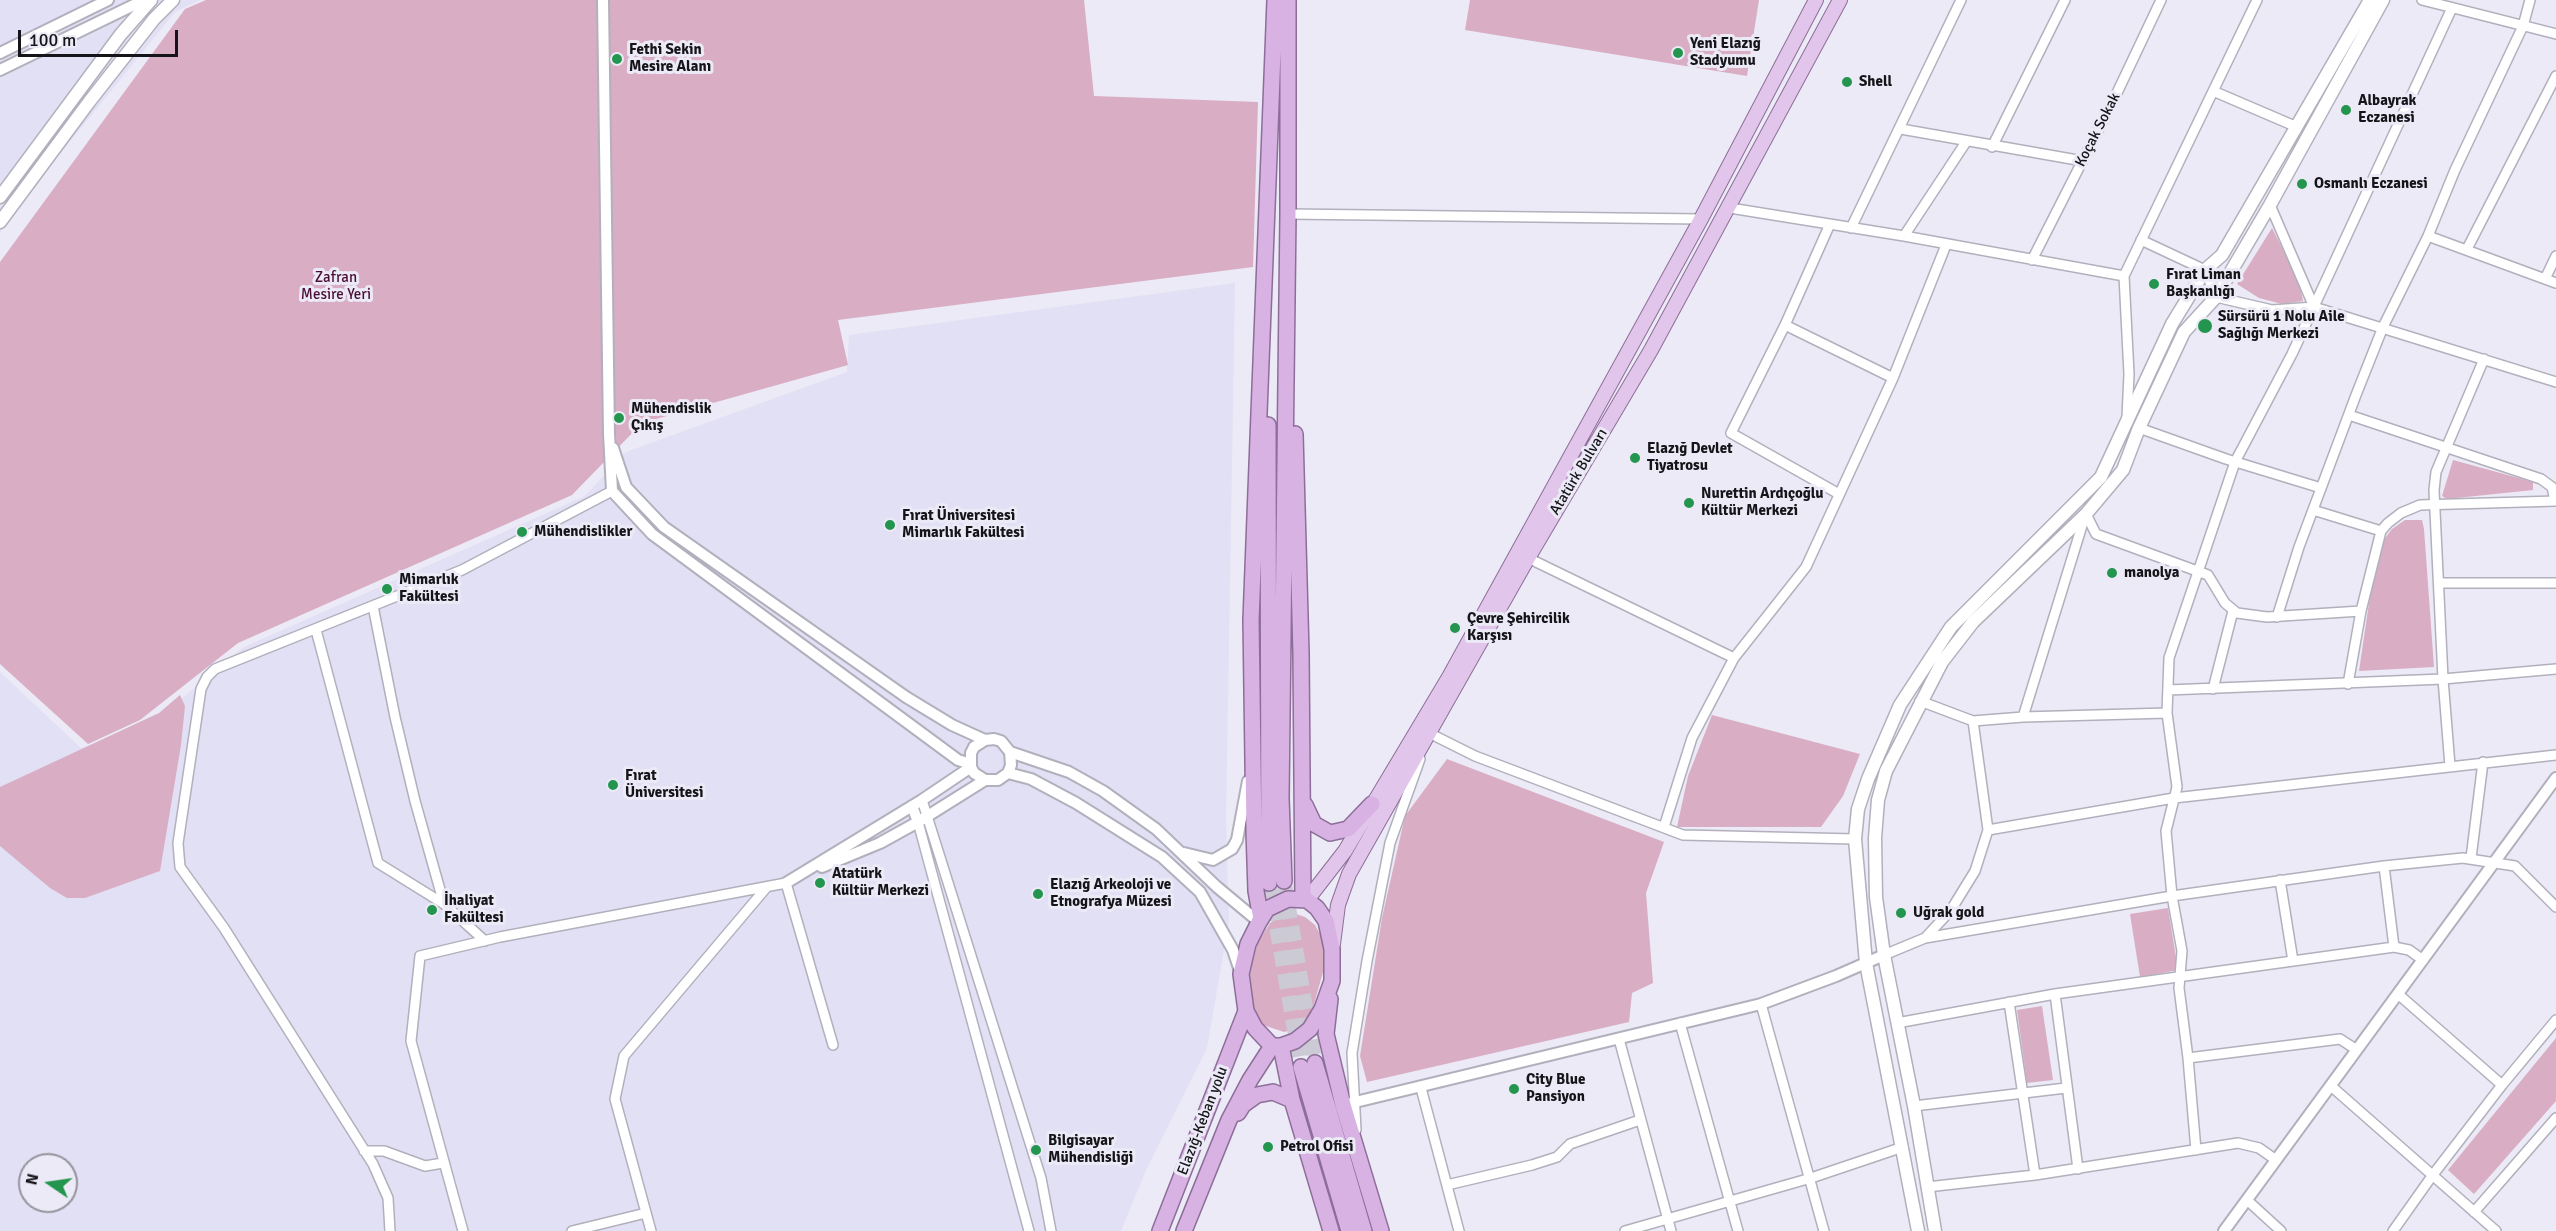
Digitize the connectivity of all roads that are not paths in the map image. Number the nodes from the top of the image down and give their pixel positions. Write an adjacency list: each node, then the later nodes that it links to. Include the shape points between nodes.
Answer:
1 (108, 0): 21 (street)
2 (144, 0): 22 (street)
3 (151, 0): 30 (main road, via 121,34)
4 (174, 0): 36 (main road, via 154,19)
5 (603, 0): 60 (street)
6 (1275, 0): 35 (highway)
7 (1288, 0): 33 (highway)
8 (1815, 0): 34 (main road, Atatürk Bulvarı)
9 (1840, 0): 32 (main road, Atatürk Bulvarı)
10 (1961, 0): 26 (street)
11 (2065, 0): 28 (street)
12 (2161, 0): 29 (street, Koçak Sokak)
13 (2256, 0): 24 (street)
14 (2370, 0): 25 (main road)
15 (2383, 0): 31 (main road)
16 (2422, 0): 18 (street)
17 (2530, 0): 19 (street)
18 (2452, 8): 19 (street); 51 (street)
19 (2523, 26): 20 (street); 40 (street)
20 (2556, 34)
21 (0, 53)
22 (0, 70)
23 (2556, 75): 43 (street)
24 (2213, 92): 25 (street); 41 (street)
25 (2296, 127): 46 (main road, via 2222,255)
26 (1900, 129): 27 (street); 38 (street)
27 (1966, 142): 28 (street); 39 (street)
28 (1992, 147): 29 (street)
29 (2083, 161): 45 (street, Koçak Sokak)
30 (0, 197)
31 (2270, 205): 50 (main road); 51 (street)
32 (1730, 208): 37 (street); 71 (main road, Atatürk Bulvarı)
33 (1288, 214): 34 (street); 102 (highway); 115 (highway, via 1281,798)
34 (1701, 219): 104 (main road, Atatürk Bulvarı, via 1449,677)
35 (1266, 221): 92 (highway, via 1251,620); 118 (highway)
36 (0, 222)
37 (1830, 224): 38 (street); 52 (street)
38 (1851, 228): 39 (street)
39 (1904, 236): 42 (street)
40 (2428, 236): 43 (street); 53 (street)
41 (2141, 240): 46 (street); 47 (street)
42 (1946, 245): 45 (street); 55 (street)
43 (2467, 249): 48 (street)
44 (2556, 256): 48 (street)
45 (2032, 260): 47 (street)
46 (2205, 270): 50 (street); 58 (main road, via 2172,324)
47 (2124, 276): 58 (street)
48 (2545, 279): 49 (street)
49 (2556, 283)
50 (2216, 297): 51 (street, via 2272,310); 59 (main road, via 2184,332)
51 (2314, 307): 53 (street); 62 (street)
52 (1785, 325): 55 (street); 65 (street, via 1731,433)
53 (2384, 327): 54 (street); 57 (street)
54 (2484, 359): 56 (street); 61 (street)
55 (1893, 378): 65 (street)
56 (2556, 382)
57 (2349, 415): 61 (street); 63 (street)
58 (2127, 419): 110 (main road, via 2102,477 1951,627 1900,705 1868,779 1858,809)
59 (2139, 428): 62 (street); 69 (main road, via 2123,470)
60 (609, 434): 64 (street); 91 (street, via 626,487 664,527 906,697)
61 (2446, 449): 66 (street, via 2541,479 2552,487); 67 (street, via 2436,472)
62 (2235, 462): 63 (street); 72 (street)
63 (2321, 488): 68 (street)
64 (612, 491): 75 (street, via 462,570); 96 (street, via 652,534 950,754)
65 (1839, 494): 80 (street, via 1806,567)
66 (2556, 501): 67 (street)
67 (2434, 504): 70 (street, via 2413,506); 73 (street)
68 (2313, 510): 70 (street); 78 (street)
69 (2086, 514): 72 (street, via 2096,534); 86 (main road, via 1973,622 1942,662); 88 (street)
70 (2381, 531): 77 (street)
71 (1528, 558): 80 (street); 90 (main road, Atatürk Bulvarı)
72 (2199, 571): 76 (street, via 2208,574); 85 (street, via 2169,658)
73 (2439, 583): 74 (street); 82 (street)
74 (2556, 583)
75 (374, 606): 79 (street); 122 (street, via 400,738)
76 (2233, 611): 78 (street); 84 (street)
77 (2361, 611): 78 (street); 83 (street)
78 (2277, 617)
79 (316, 630): 122 (street, via 378,863); 162 (street, via 215,669 204,682 178,860)
80 (1734, 658): 108 (street, via 1692,738)
81 (2556, 669): 82 (street)
82 (2443, 679): 83 (street); 97 (street)
83 (2348, 684): 84 (street)
84 (2213, 689): 85 (street)
85 (2168, 690): 87 (street)
86 (1920, 701): 89 (street); 129 (main road, via 1886,771 1878,800 1876,897)
87 (2167, 713): 88 (street); 101 (street)
88 (2023, 717): 89 (street)
89 (1973, 721): 109 (street)
90 (1430, 734): 108 (street, via 1475,756); 128 (main road, Atatürk Bulvarı, via 1349,874 1338,905); 155 (street, via 1390,843 1352,1053)
91 (985, 740): 93 (street, via 1001,741); 96 (street, via 974,747)
92 (1253, 748): 111 (street, via 1237,840 1232,849 1213,860); 124 (highway)
93 (1010, 752): 98 (street); 111 (street, via 1069,772 1103,791 1156,829)
94 (2556, 755): 95 (street)
95 (2483, 762): 97 (street); 112 (street)
96 (971, 765): 100 (street, via 974,773); 103 (street)
97 (2450, 766): 101 (street)
98 (1008, 773): 100 (street, via 998,780); 133 (street, via 1076,803 1162,856 1200,892 1233,951)
99 (2556, 778): 113 (street)
100 (985, 780): 106 (street)
101 (2174, 798): 109 (street); 120 (street, via 2166,831)
102 (1303, 799): 104 (highway, via 1314,824 1330,833 1348,829); 121 (highway)
103 (922, 800): 105 (street); 106 (street)
104 (1372, 804): 121 (main road, Atatürk Bulvarı, via 1345,851)
105 (912, 806): 107 (street); 117 (street)
106 (928, 816): 107 (street); 181 (street, via 1041,1178)
107 (918, 822): 117 (street, via 880,843); 180 (street)
108 (1664, 827): 110 (street, via 1683,835)
109 (1988, 830): 125 (street, via 1974,871 1951,910)
110 (1855, 839): 132 (main road)
111 (1180, 852): 124 (street)
112 (2471, 858): 113 (street); 114 (street)
113 (2494, 862): 123 (street, via 2515,866); 130 (street)
114 (2384, 866): 116 (street); 127 (street)
115 (1284, 880)
116 (2280, 880): 120 (street); 131 (street)
117 (786, 883): 119 (street); 145 (street)
118 (1269, 883)
119 (766, 888): 126 (street); 174 (street, via 624,1056 615,1099)
120 (2172, 896): 125 (street); 134 (street, via 2182,951)
121 (1305, 900): 124 (highway, via 1288,898 1267,909); 128 (highway, via 1326,921)
122 (444, 904): 126 (street)
123 (2556, 907)
124 (1260, 921): 133 (highway, via 1248,944)
125 (1925, 938): 129 (street)
126 (485, 941): 164 (street, via 420,956 411,1041)
127 (2394, 947): 130 (street, via 2409,950); 131 (street)
128 (1332, 949): 135 (highway)
129 (1884, 955): 132 (street); 143 (main road)
130 (2423, 960): 137 (street)
131 (2293, 961): 134 (street)
132 (1866, 963): 139 (street); 160 (main road)
133 (1241, 974): 140 (highway)
134 (2179, 978): 136 (street); 148 (street)
135 (1332, 981): 146 (highway, via 1310,1029 1295,1041); 155 (highway, via 1326,1034)
136 (2055, 994): 138 (street); 152 (street)
137 (2398, 994): 147 (street); 149 (street)
138 (2009, 1002): 143 (street); 153 (street)
139 (1761, 1004): 142 (street); 168 (street)
140 (1246, 1011): 146 (highway, via 1255,1028); 182 (highway, Elazığ-Keban yolu)
141 (2556, 1020): 149 (street)
142 (1680, 1023): 144 (street); 171 (street)
143 (1897, 1023): 156 (main road)
144 (1619, 1039): 151 (street); 158 (street)
145 (833, 1045)
146 (1277, 1046): 154 (highway); 159 (highway, Elazığ-Keban yolu, via 1250,1080)
147 (2356, 1050): 148 (street, via 2340,1039); 150 (street)
148 (2188, 1058): 161 (street)
149 (2502, 1085): 167 (street)
150 (2331, 1086): 163 (street); 167 (street)
151 (1421, 1088): 155 (street); 169 (street)
152 (2066, 1088): 153 (street); 165 (street)
153 (2024, 1093): 156 (street); 166 (street)
154 (1292, 1100): 159 (highway, via 1273,1092 1257,1095 1244,1105); 184 (highway)
155 (1348, 1104): 187 (highway, via 1358,1155)
156 (1914, 1106): 170 (main road)
157 (2556, 1118): 173 (street)
158 (1640, 1120): 169 (street, via 1570,1144 1557,1157); 175 (street)
159 (1223, 1135): 183 (highway, Elazığ-Keban yolu)
160 (1903, 1147): 168 (street); 193 (main road)
161 (2196, 1150): 163 (street, via 2245,1144); 165 (street)
162 (364, 1151): 164 (street, via 384,1151 425,1166); 176 (street, via 388,1198)
163 (2277, 1160): 172 (street)
164 (443, 1163): 177 (street)
165 (2078, 1169): 166 (street)
166 (2035, 1175): 170 (street)
167 (2432, 1176): 173 (street); 197 (street)
168 (1811, 1178): 171 (street); 192 (street)
169 (1448, 1185): 188 (street)
170 (1927, 1187): 194 (main road)
171 (1731, 1199): 175 (street); 191 (street)
172 (2247, 1200): 195 (street); 196 (street)
173 (2474, 1212): 198 (street)
174 (646, 1213): 178 (street); 179 (street)
175 (1668, 1220): 189 (street); 190 (street)
176 (390, 1231)
177 (464, 1231)
178 (572, 1231)
179 (651, 1231)
180 (1029, 1231)
181 (1051, 1231)
182 (1160, 1231)
183 (1184, 1231)
184 (1331, 1231)
185 (1349, 1231): 186 (highway, via 1308,1065)
186 (1364, 1231)
187 (1381, 1231)
188 (1459, 1231)
189 (1625, 1231)
190 (1671, 1231)
191 (1738, 1231)
192 (1824, 1231)
193 (1918, 1231)
194 (1935, 1231)
195 (2224, 1231)
196 (2281, 1231)
197 (2393, 1231)
198 (2496, 1231)

